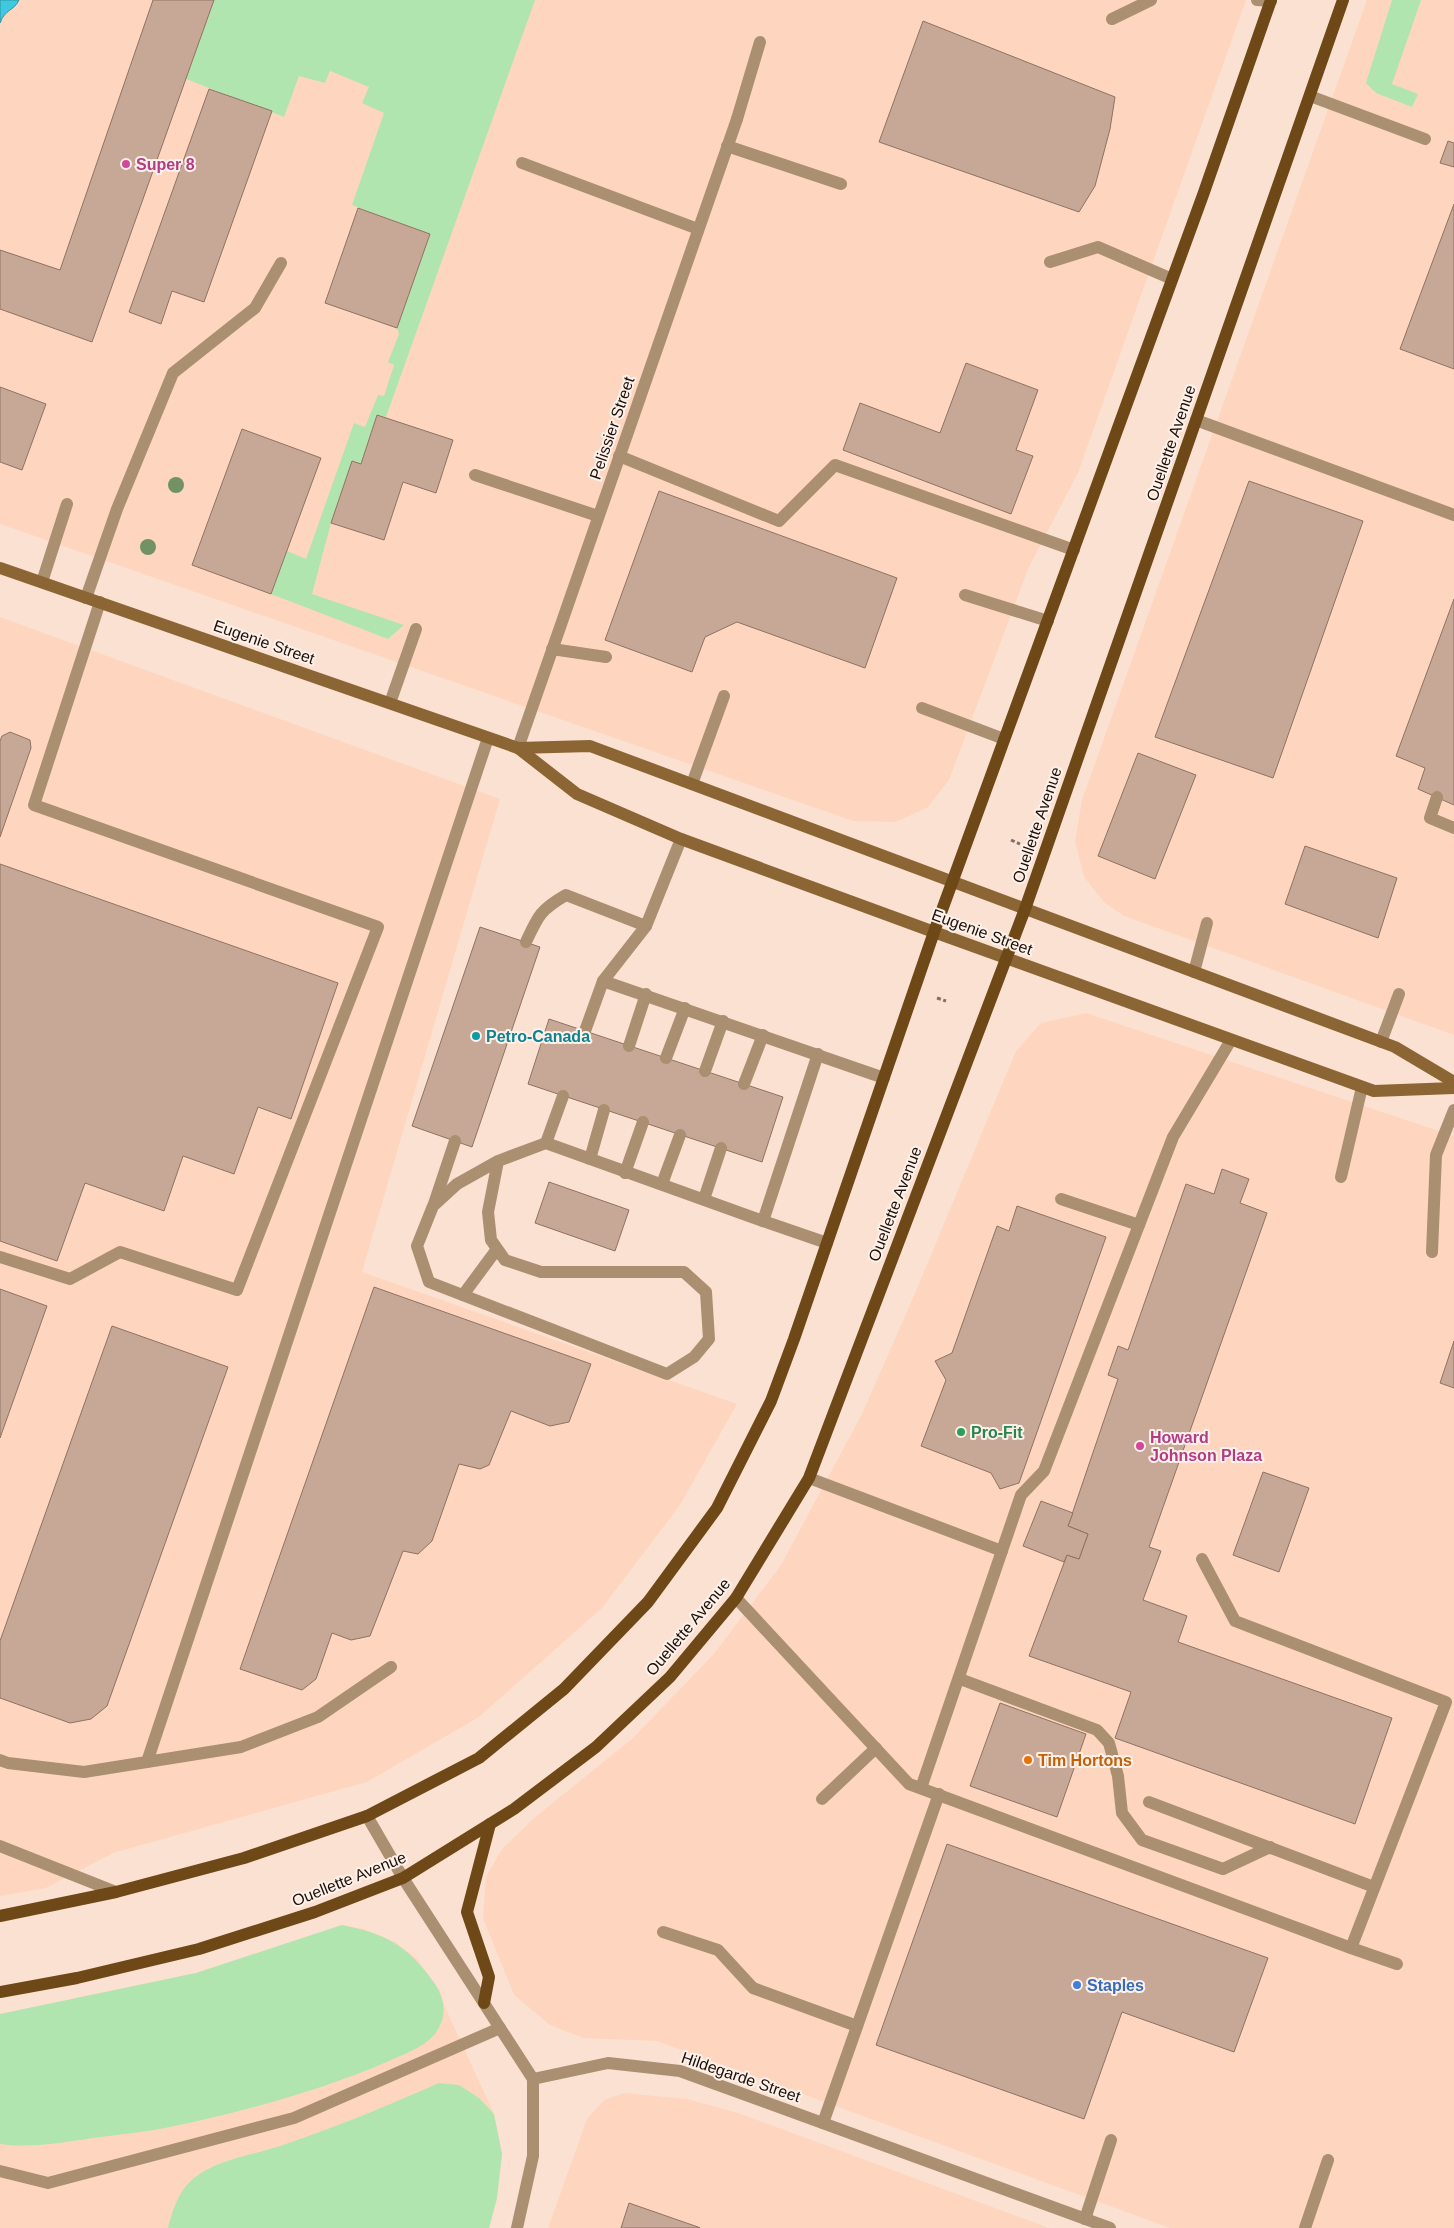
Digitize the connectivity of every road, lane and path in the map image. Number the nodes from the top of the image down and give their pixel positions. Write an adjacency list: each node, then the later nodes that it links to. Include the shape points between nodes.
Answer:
1 (1151, 0): 5 (street)
2 (1257, 0): 3 (street)
3 (1271, 0): 15 (main road)
4 (1343, 0): 7 (main road, Ouellette Avenue)
5 (1112, 19)
6 (760, 42): 9 (street, Pelissier Street)
7 (1310, 96): 8 (street); 16 (main road, Ouellette Avenue)
8 (1425, 139)
9 (727, 146): 11 (street); 12 (street, Pelissier Street)
10 (522, 163): 12 (street)
11 (841, 184)
12 (698, 229): 17 (street, Pelissier Street)
13 (1050, 262): 15 (street, via 1098,247)
14 (281, 264): 26 (street, via 255,308 173,373 117,509)
15 (1172, 279): 22 (main road)
16 (1196, 420): 20 (street); 45 (main road, Ouellette Avenue)
17 (619, 456): 21 (street, Pelissier Street); 22 (street, via 779,521 835,465)
18 (475, 475): 21 (street)
19 (67, 504): 24 (street)
20 (1454, 515)
21 (598, 516): 30 (street, Pelissier Street)
22 (1074, 550): 28 (main road)
23 (0, 568): 24 (street, Eugenie Street)
24 (42, 582): 26 (street, Eugenie Street)
25 (965, 595): 28 (street)
26 (86, 598): 27 (street, Eugenie Street)
27 (100, 602): 33 (street, Eugenie Street); 91 (street, via 34,805 378,927 237,1290 120,1252 70,1279)
28 (1048, 621): 36 (main road)
29 (416, 629): 33 (street)
30 (552, 648): 31 (street); 37 (street, Pelissier Street)
31 (606, 657)
32 (724, 696): 38 (street)
33 (390, 703): 35 (street, Eugenie Street)
34 (922, 708): 36 (street)
35 (488, 738): 37 (street, Eugenie Street); 101 (street)
36 (1004, 739): 44 (main road)
37 (518, 748): 38 (street, Eugenie Street, via 590,746); 41 (street, Eugenie Street, via 577,794)
38 (692, 784): 44 (street, Eugenie Street)
39 (1437, 798): 40 (street, via 1430,818)
40 (1454, 828)
41 (681, 839): 47 (street); 48 (street, Eugenie Street)
42 (1011, 840): 43 (path)
43 (1024, 846)
44 (952, 883): 45 (street, Eugenie Street); 48 (main road)
45 (1025, 909): 50 (main road, Ouellette Avenue); 51 (street, Eugenie Street)
46 (1206, 923): 51 (street)
47 (646, 926): 49 (street, via 566,895 546,906); 52 (street)
48 (934, 932): 50 (street, Eugenie Street); 65 (main road)
49 (526, 942)
50 (1006, 958): 59 (street, Eugenie Street); 93 (main road, Ouellette Avenue)
51 (1194, 972): 60 (street, Eugenie Street)
52 (603, 980): 53 (street); 57 (street)
53 (646, 994): 55 (street); 61 (street)
54 (1398, 994): 60 (street)
55 (685, 1008): 56 (street); 63 (street)
56 (723, 1021): 58 (street); 64 (street)
57 (585, 1031)
58 (762, 1035): 62 (street); 67 (street)
59 (1231, 1040): 68 (street, Eugenie Street); 87 (street, via 1173,1137)
60 (1382, 1042): 66 (street, Eugenie Street)
61 (629, 1046)
62 (818, 1054): 65 (street); 86 (street)
63 (666, 1058)
64 (705, 1072)
65 (884, 1078): 88 (main road)
66 (1454, 1082)
67 (744, 1084)
68 (1362, 1087): 69 (street, Eugenie Street, via 1374,1091); 81 (street)
69 (1454, 1088)
70 (562, 1096): 76 (street)
71 (604, 1110): 78 (street)
72 (1454, 1110): 90 (street, via 1436,1154)
73 (642, 1122): 80 (street)
74 (680, 1135): 82 (street)
75 (455, 1141): 85 (street)
76 (546, 1143): 78 (street); 79 (street)
77 (721, 1148): 83 (street)
78 (590, 1160): 80 (street)
79 (498, 1161): 85 (street, via 457,1184); 89 (street, via 488,1212 491,1240)
80 (625, 1173): 82 (street)
81 (1341, 1177)
82 (662, 1184): 83 (street)
83 (704, 1199): 86 (street)
84 (1061, 1199): 87 (street)
85 (433, 1206): 92 (street, via 417,1246 429,1282)
86 (763, 1221): 88 (street)
87 (1139, 1225): 94 (street, via 1044,1471 1021,1496)
88 (827, 1243): 106 (main road, via 771,1401 717,1508 648,1602 564,1689 479,1758)
89 (497, 1249): 92 (street); 92 (street, via 505,1260 540,1272 684,1272 706,1292 709,1339 694,1357 667,1374)
90 (1432, 1252)
91 (0, 1257)
92 (463, 1295)
93 (809, 1478): 94 (street); 96 (main road, Ouellette Avenue)
94 (1002, 1551): 98 (street)
95 (1202, 1558): 111 (street, via 1234,1621 1446,1702)
96 (736, 1598): 99 (street); 107 (main road, Ouellette Avenue, via 670,1677 596,1747)
97 (391, 1667): 101 (street, via 318,1716 241,1747)
98 (960, 1679): 102 (street); 109 (street, via 1097,1730 1109,1743 1118,1776 1122,1813 1142,1840 1223,1869)
99 (876, 1748): 102 (street, via 910,1784); 104 (street)
100 (0, 1760): 101 (street, via 84,1772)
101 (147, 1762)
102 (921, 1788): 103 (street)
103 (938, 1794): 115 (street); 119 (street)
104 (822, 1799)
105 (1150, 1802): 109 (street)
106 (367, 1816): 110 (street); 112 (main road, via 244,1858)
107 (490, 1824): 110 (main road, Ouellette Avenue); 118 (main road, via 468,1912 489,1977)
108 (0, 1846): 112 (street)
109 (1270, 1847): 111 (street)
110 (404, 1878): 117 (main road, Ouellette Avenue, via 315,1912 199,1949 77,1978); 118 (street)
111 (1374, 1887): 115 (street)
112 (116, 1892): 113 (main road)
113 (0, 1916)
114 (662, 1932): 119 (street, via 718,1950 753,1988)
115 (1351, 1948): 116 (street)
116 (1397, 1964)
117 (0, 1992)
118 (484, 2003): 120 (street)
119 (857, 2026): 122 (street)
120 (500, 2028): 121 (street); 125 (street, via 294,2118 48,2183)
121 (533, 2079): 122 (street, Hildegarde Street, via 608,2064 680,2070); 127 (street, via 533,2156)
122 (823, 2123): 126 (street, Hildegarde Street)
123 (1111, 2140): 126 (street)
124 (1328, 2160): 129 (street)
125 (0, 2171)
126 (1084, 2219): 128 (street, Hildegarde Street)
127 (517, 2228)
128 (1110, 2228)
129 (1305, 2228)

